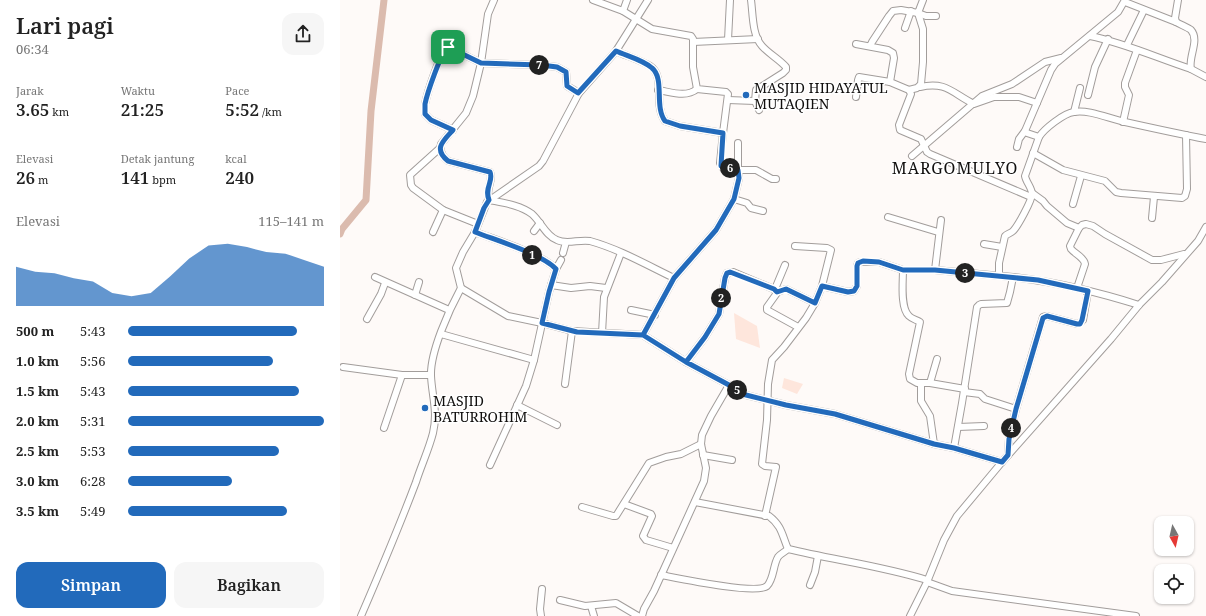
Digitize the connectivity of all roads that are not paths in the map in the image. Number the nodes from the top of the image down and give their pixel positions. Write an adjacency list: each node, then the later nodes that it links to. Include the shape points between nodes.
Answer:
1 (494, 0): 29 (street, via 488,14)
2 (594, 0): 12 (street)
3 (627, 0): 12 (street)
4 (648, 0): 15 (street)
5 (730, 0): 21 (street)
6 (750, 0): 19 (street)
7 (923, 0): 13 (street)
8 (1178, 0): 16 (street)
9 (1125, 1): 10 (street); 18 (street, via 1118,12)
10 (1144, 10): 16 (street); 24 (street)
11 (911, 11): 13 (street); 17 (street); 25 (street, via 897,10 891,13)
12 (623, 12): 15 (street)
13 (918, 13): 14 (street); 33 (street, via 923,29)
14 (936, 16)
15 (636, 18): 22 (street, via 652,29 691,36); 27 (street)
16 (1176, 22): 30 (street, via 1191,30 1194,37)
17 (905, 28)
18 (1090, 36): 20 (street); 28 (street)
19 (758, 39): 21 (street); 42 (street, via 763,47 786,67 786,70 757,89)
20 (1108, 39): 24 (street); 39 (street, via 1095,67)
21 (728, 40): 22 (street)
22 (693, 42): 35 (street)
23 (856, 44): 25 (street)
24 (1127, 45): 26 (street)
25 (870, 46): 32 (street, via 893,53)
26 (1137, 50): 30 (street); 47 (street, via 1125,88 1129,95)
27 (616, 51): 36 (street, via 653,69 657,74); 38 (street)
28 (1061, 58): 43 (street, via 1051,70); 44 (street, via 1045,62 1012,84 982,96)
29 (481, 63): 38 (street, via 557,67 566,72 567,86); 48 (street, via 466,113); 48 (street, via 450,48 446,48 440,58 429,89 425,114 431,120)
30 (1191, 69): 31 (street)
31 (1206, 77)
32 (890, 82): 37 (street); 40 (street, via 859,77)
33 (920, 87): 37 (street); 44 (street, via 942,86)
34 (1080, 88): 46 (street)
35 (697, 89): 36 (street, via 684,94); 41 (street, via 726,92)
36 (658, 90): 50 (street, via 660,111 665,121)
37 (908, 90): 55 (street, via 911,96 898,128 921,139)
38 (578, 93): 66 (street, via 543,160)
39 (1088, 95)
40 (856, 97)
41 (728, 100): 42 (street); 50 (street)
42 (755, 101): 45 (street)
43 (1037, 103): 44 (street, via 1019,97 994,97); 49 (street)
44 (972, 104): 55 (street)
45 (759, 110)
46 (1074, 112): 47 (street, via 1091,113); 52 (street, via 1053,124)
47 (1123, 122): 51 (street)
48 (453, 130): 57 (street)
49 (1025, 131): 52 (street); 56 (street)
50 (723, 133): 60 (street, via 721,166)
51 (1186, 135): 53 (street); 64 (street, via 1185,196)
52 (1039, 137): 58 (street)
53 (1206, 139)
54 (738, 143): 60 (street)
55 (925, 146): 59 (street); 63 (street, via 930,154)
56 (1016, 147)
57 (440, 148): 66 (street, via 448,161 490,172 491,179 487,191); 68 (street, via 410,175 410,180 413,188)
58 (1033, 153): 61 (street, via 1063,170); 63 (street, via 1025,176)
59 (912, 156)
60 (738, 170): 62 (street, via 756,170); 65 (street, via 739,178)
61 (1081, 176): 64 (street, via 1105,180 1116,192); 67 (street)
62 (776, 179)
63 (1031, 195): 76 (street, via 1067,223); 84 (street, via 1017,226 1005,236)
64 (1154, 197): 71 (street)
65 (734, 199): 69 (street, via 747,203 752,209); 96 (street, via 716,230)
66 (489, 200): 73 (street, via 522,208); 74 (street)
67 (1072, 204)
68 (444, 210): 74 (street); 78 (street)
69 (762, 211)
70 (888, 217): 80 (street)
71 (1152, 218)
72 (940, 220): 80 (street)
73 (540, 222): 77 (street); 81 (street, via 553,238)
74 (478, 224): 79 (street)
75 (1206, 227): 87 (street, via 1198,241)
76 (1079, 228): 87 (street, via 1082,225 1089,225 1152,260); 103 (street, via 1070,246 1085,264)
77 (534, 231)
78 (433, 232)
79 (475, 232): 90 (street, via 524,251); 101 (street, via 462,252 456,268)
80 (938, 232): 92 (street)
81 (566, 242): 85 (street); 86 (street, via 590,241)
82 (984, 244): 84 (street)
83 (794, 246): 100 (street, via 831,250)
84 (1002, 247): 93 (street)
85 (563, 253)
86 (620, 253): 96 (street); 102 (street)
87 (1186, 253): 108 (street)
88 (561, 260): 90 (street)
89 (785, 265): 104 (street)
90 (556, 269): 99 (street)
91 (903, 270): 92 (street); 100 (street, via 879,262 860,262 857,266 857,286 854,291); 125 (street, via 904,305 907,315 920,322 909,377 912,381)
92 (935, 270): 93 (street)
93 (999, 276): 95 (street)
94 (375, 277): 97 (street)
95 (1013, 277): 103 (street); 129 (street, via 1007,303 981,304 978,307)
96 (674, 278): 111 (street)
97 (385, 282): 106 (street); 112 (street)
98 (419, 282): 106 (street)
99 (551, 285): 102 (street); 113 (street)
100 (822, 286): 107 (street)
101 (461, 288): 109 (street); 113 (street, via 508,316)
102 (606, 288): 116 (street)
103 (1077, 288): 105 (street)
104 (776, 290): 107 (street, via 786,289); 114 (street, via 767,310); 121 (street, via 733,272 727,273 719,314)
105 (1088, 291): 108 (street); 132 (street, via 1080,324 1047,316 1043,318)
106 (415, 295): 109 (street)
107 (815, 303): 114 (street)
108 (1139, 305): 141 (street)
109 (449, 310): 117 (street)
110 (630, 310): 111 (street)
111 (654, 315): 118 (street)
112 (367, 318)
113 (542, 323): 115 (street); 120 (street)
114 (798, 327): 130 (street, via 772,360)
115 (572, 331): 116 (street); 127 (street)
116 (602, 333): 118 (street)
117 (441, 334): 120 (street); 124 (street, via 434,353)
118 (643, 335): 121 (street)
119 (937, 359): 126 (street)
120 (534, 360): 131 (street)
121 (686, 362): 128 (street)
122 (343, 367): 123 (street)
123 (402, 375): 124 (street); 136 (street)
124 (431, 375): 160 (street, via 435,404 432,435 408,503)
125 (921, 383): 126 (street); 138 (street, via 921,401 930,416)
126 (930, 383): 129 (street)
127 (565, 384)
128 (729, 385): 130 (street, via 742,394); 137 (street, via 704,429)
129 (964, 390): 132 (street); 135 (street)
130 (767, 400): 138 (street, via 835,414); 145 (street, via 762,464)
131 (517, 405): 133 (street); 144 (street)
132 (1016, 409): 141 (street)
133 (558, 425)
134 (984, 426): 135 (street)
135 (958, 427): 139 (street)
136 (384, 428)
137 (701, 444): 140 (street); 148 (street, via 681,454 649,463)
138 (934, 444): 139 (street)
139 (954, 448): 143 (street)
140 (703, 455): 142 (street); 147 (street, via 706,468 704,480)
141 (1008, 455): 143 (street)
142 (732, 460)
143 (1002, 462): 155 (street, via 957,516)
144 (490, 465)
145 (776, 467): 146 (street); 150 (street)
146 (784, 468)
147 (695, 502): 150 (street); 151 (street)
148 (624, 504): 149 (street, via 618,514 613,516); 151 (street, via 651,514 643,536 646,540)
149 (582, 507)
150 (765, 516): 152 (street, via 776,522)
151 (673, 548): 154 (street)
152 (788, 549): 153 (street); 154 (street, via 778,557 768,585 762,588 731,587)
153 (818, 556): 155 (street, via 837,558); 156 (street)
154 (661, 576): 164 (street)
155 (927, 581): 165 (street); 166 (street, via 952,591)
156 (810, 585)
157 (542, 590): 161 (street)
158 (560, 600): 159 (street)
159 (591, 606): 162 (street); 163 (street, via 616,603)
160 (361, 616)
161 (541, 616)
162 (594, 616)
163 (638, 616)
164 (642, 616)
165 (910, 616)
166 (1136, 616)

